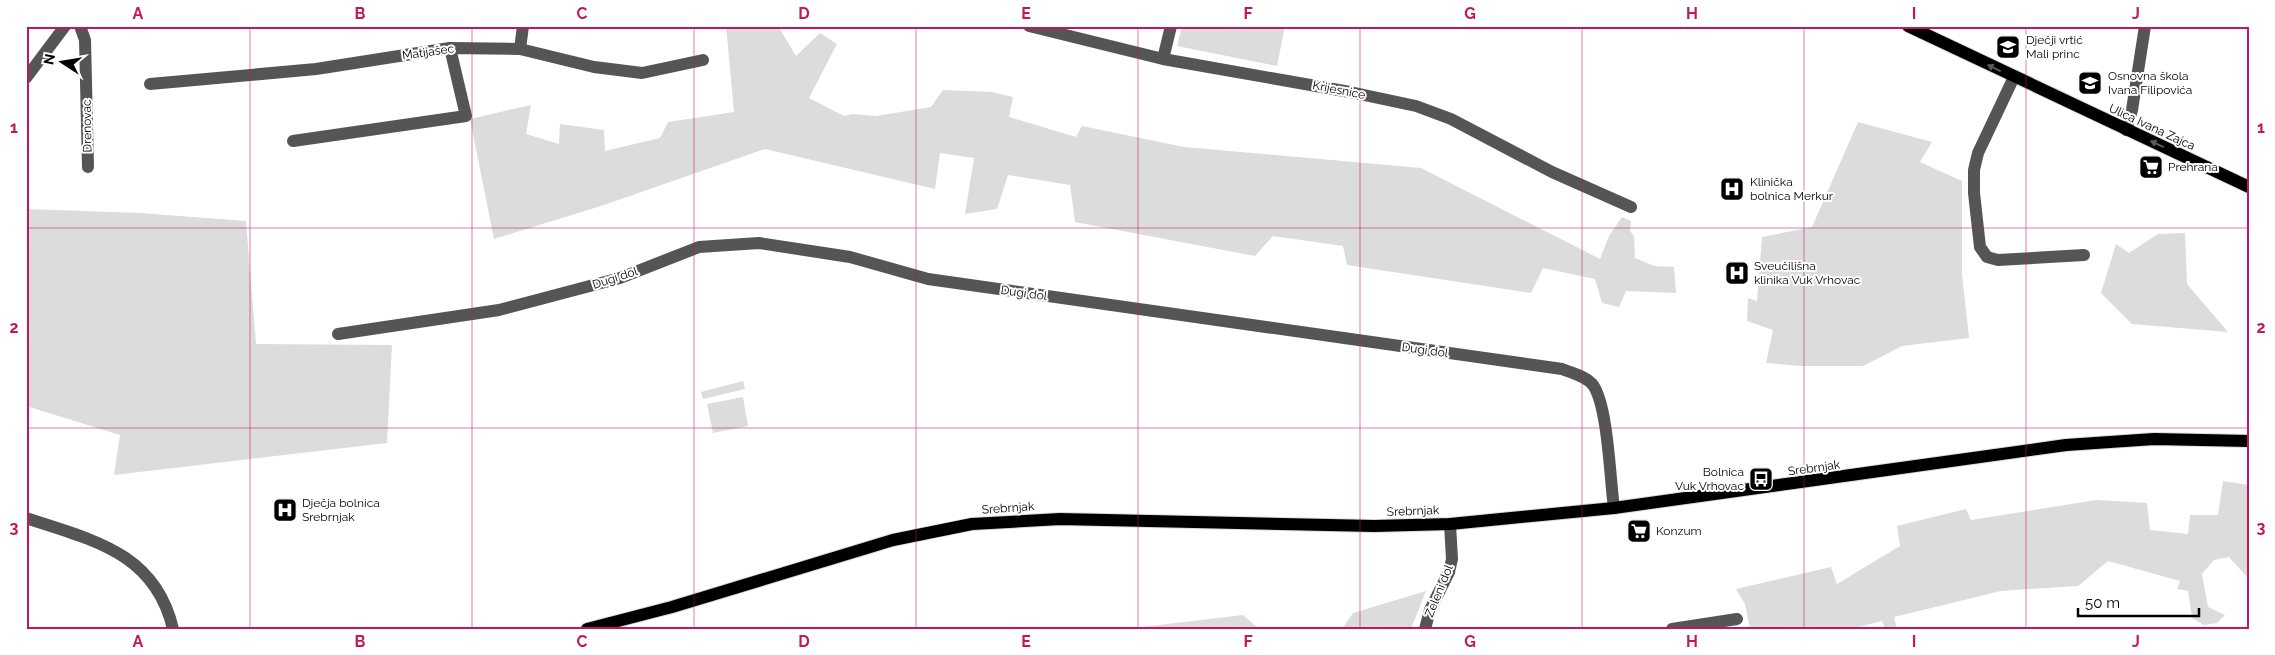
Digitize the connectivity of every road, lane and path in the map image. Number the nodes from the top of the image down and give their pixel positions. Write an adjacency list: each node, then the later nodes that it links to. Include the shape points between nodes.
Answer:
1 (65, 26): 12 (street)
2 (80, 26): 17 (street, Drenovac, via 85,40)
3 (523, 26): 9 (street)
4 (1029, 26): 10 (street, Krijesnice)
5 (1171, 26): 10 (street)
6 (1908, 26): 13 (main road, Ulica Ivana Zajca, one-way to 6)
7 (2145, 26): 15 (street)
8 (450, 48): 9 (street, Matijašec); 14 (street, Matijašec, via 316,69); 16 (street, via 466,116)
9 (520, 48): 11 (street, Matijašec, via 594,67 642,73)
10 (1163, 59): 19 (street, Krijesnice, via 1416,106 1451,119 1552,172)
11 (703, 60)
12 (26, 78)
13 (2014, 78): 15 (main road, Ulica Ivana Zajca); 20 (street, via 1976,158 1974,193 1980,247 1987,257 1998,260)
14 (150, 84)
15 (2126, 130): 18 (main road, Ulica Ivana Zajca, one-way to 15)
16 (293, 141)
17 (88, 167)
18 (2249, 187)
19 (1631, 207)
20 (2084, 255)
21 (338, 334): 23 (street, Dugi dol, via 499,310 620,278 699,247 759,243 850,257 928,279 1562,369 1583,377 1601,401)
22 (2249, 441): 23 (main road, Srebrnjak, via 2154,439 2066,445)
23 (1614, 508): 25 (main road, Srebrnjak)
24 (26, 518): 27 (street, via 132,560 150,577 162,595)
25 (1450, 524): 28 (main road, Srebrnjak, via 1322,525 1060,519 972,524 893,540); 29 (street, Zeleni dol, via 1450,572 1430,610)
26 (1737, 618): 30 (street)
27 (173, 629)
28 (587, 629)
29 (1425, 629)
30 (1672, 629)

